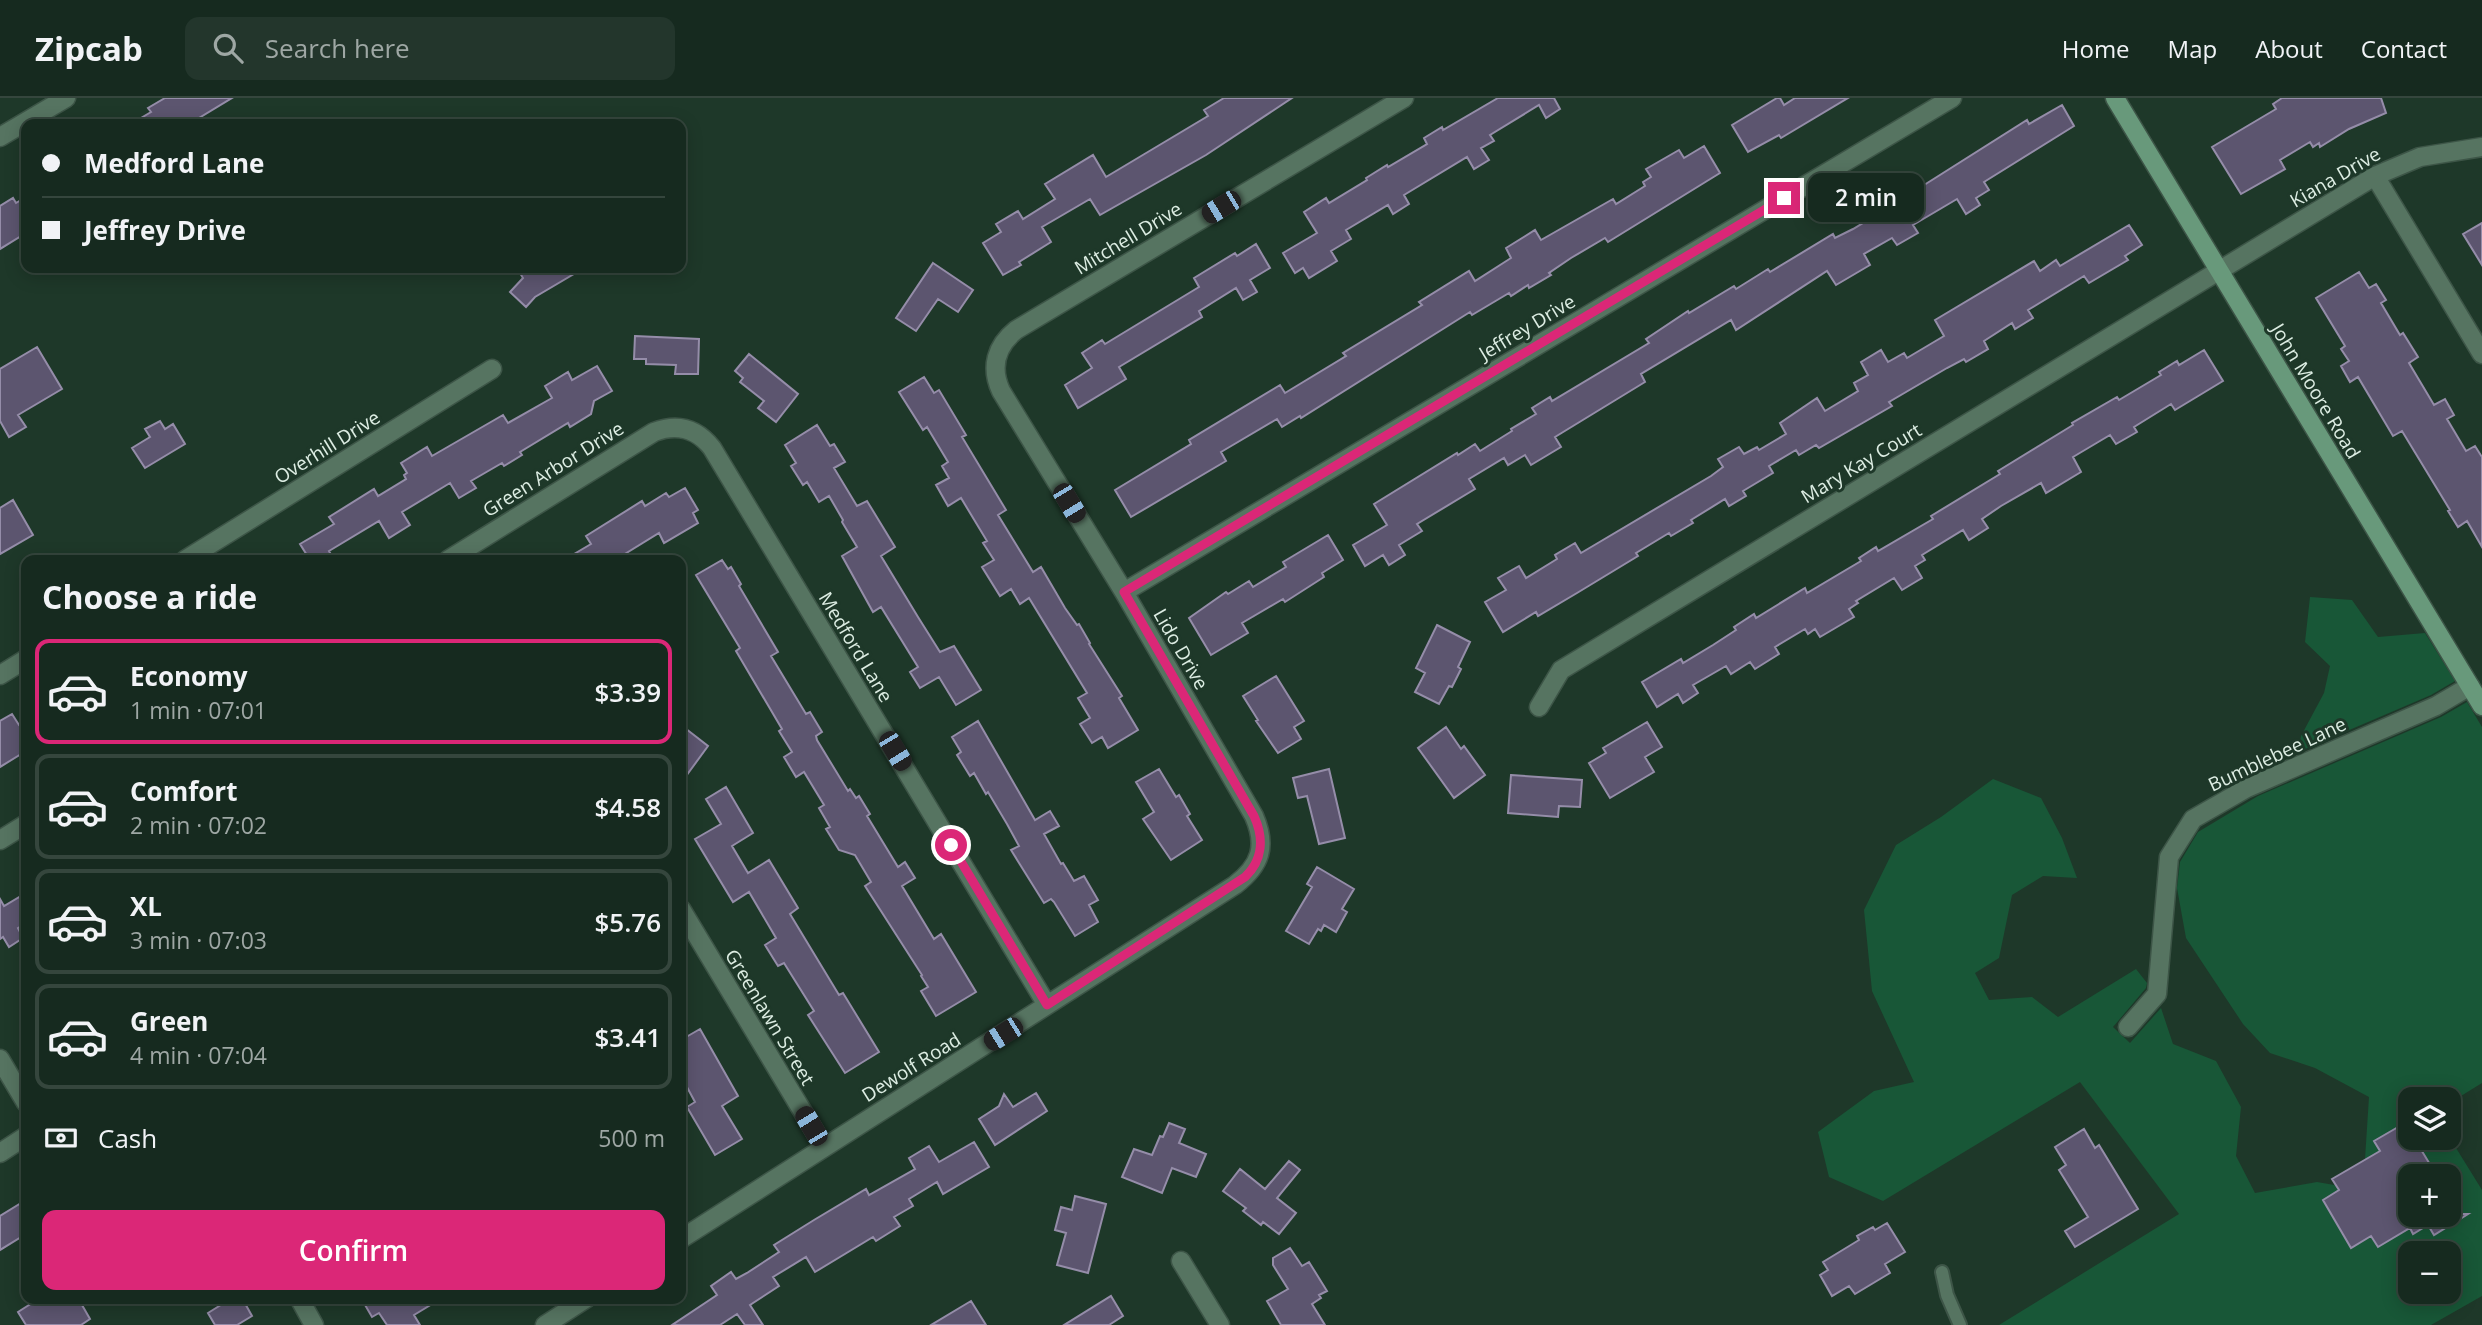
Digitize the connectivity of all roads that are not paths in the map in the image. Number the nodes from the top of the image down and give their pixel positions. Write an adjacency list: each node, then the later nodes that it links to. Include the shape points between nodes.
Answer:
1 (66, 98): 5 (street)
2 (1404, 98): 12 (street, Mitchell Drive, via 1016,330 1005,340)
3 (1952, 98): 17 (street, Jeffrey Drive)
4 (2115, 98): 10 (street, John Moore Road)
5 (30, 119)
6 (21, 125): 7 (street)
7 (0, 137)
8 (2482, 147): 9 (street, Kiana Drive, via 2420,157)
9 (2375, 176): 10 (street, Kiana Drive); 11 (street)
10 (2219, 270): 20 (street, John Moore Road); 22 (street, Mary Kay Court, via 1561,670)
11 (2482, 354)
12 (995, 362): 17 (street, Lido Drive, via 1001,391)
13 (492, 369): 15 (street, Overhill Drive)
14 (685, 428): 16 (street, Green Arbor Drive, via 650,434); 27 (street, Medford Lane, via 712,448)
15 (193, 555)
16 (456, 555)
17 (1124, 592): 25 (street, Lido Drive, via 1259,827 1257,862)
18 (21, 662): 19 (street)
19 (0, 675)
20 (2470, 686): 21 (street, John Moore Road); 28 (street, Bumblebee Lane, via 2436,706 2247,788 2193,819 2169,857 2157,995)
21 (2482, 706)
22 (1539, 707)
23 (21, 827): 24 (street)
24 (0, 840)
25 (1235, 885): 27 (street, Dewolf Road)
26 (686, 917): 32 (street, Greenlawn Street)
27 (1047, 1005): 32 (street, Dewolf Road)
28 (2128, 1027)
29 (0, 1059): 30 (street)
30 (21, 1095)
31 (21, 1139): 33 (street)
32 (824, 1147): 34 (street, Dewolf Road)
33 (0, 1153)
34 (686, 1236)
35 (1181, 1261): 41 (street)
36 (1942, 1272): 42 (lane)
37 (302, 1304): 39 (street)
38 (578, 1304): 40 (street)
39 (314, 1325)
40 (545, 1325)
41 (1220, 1325)
42 (1960, 1325)

